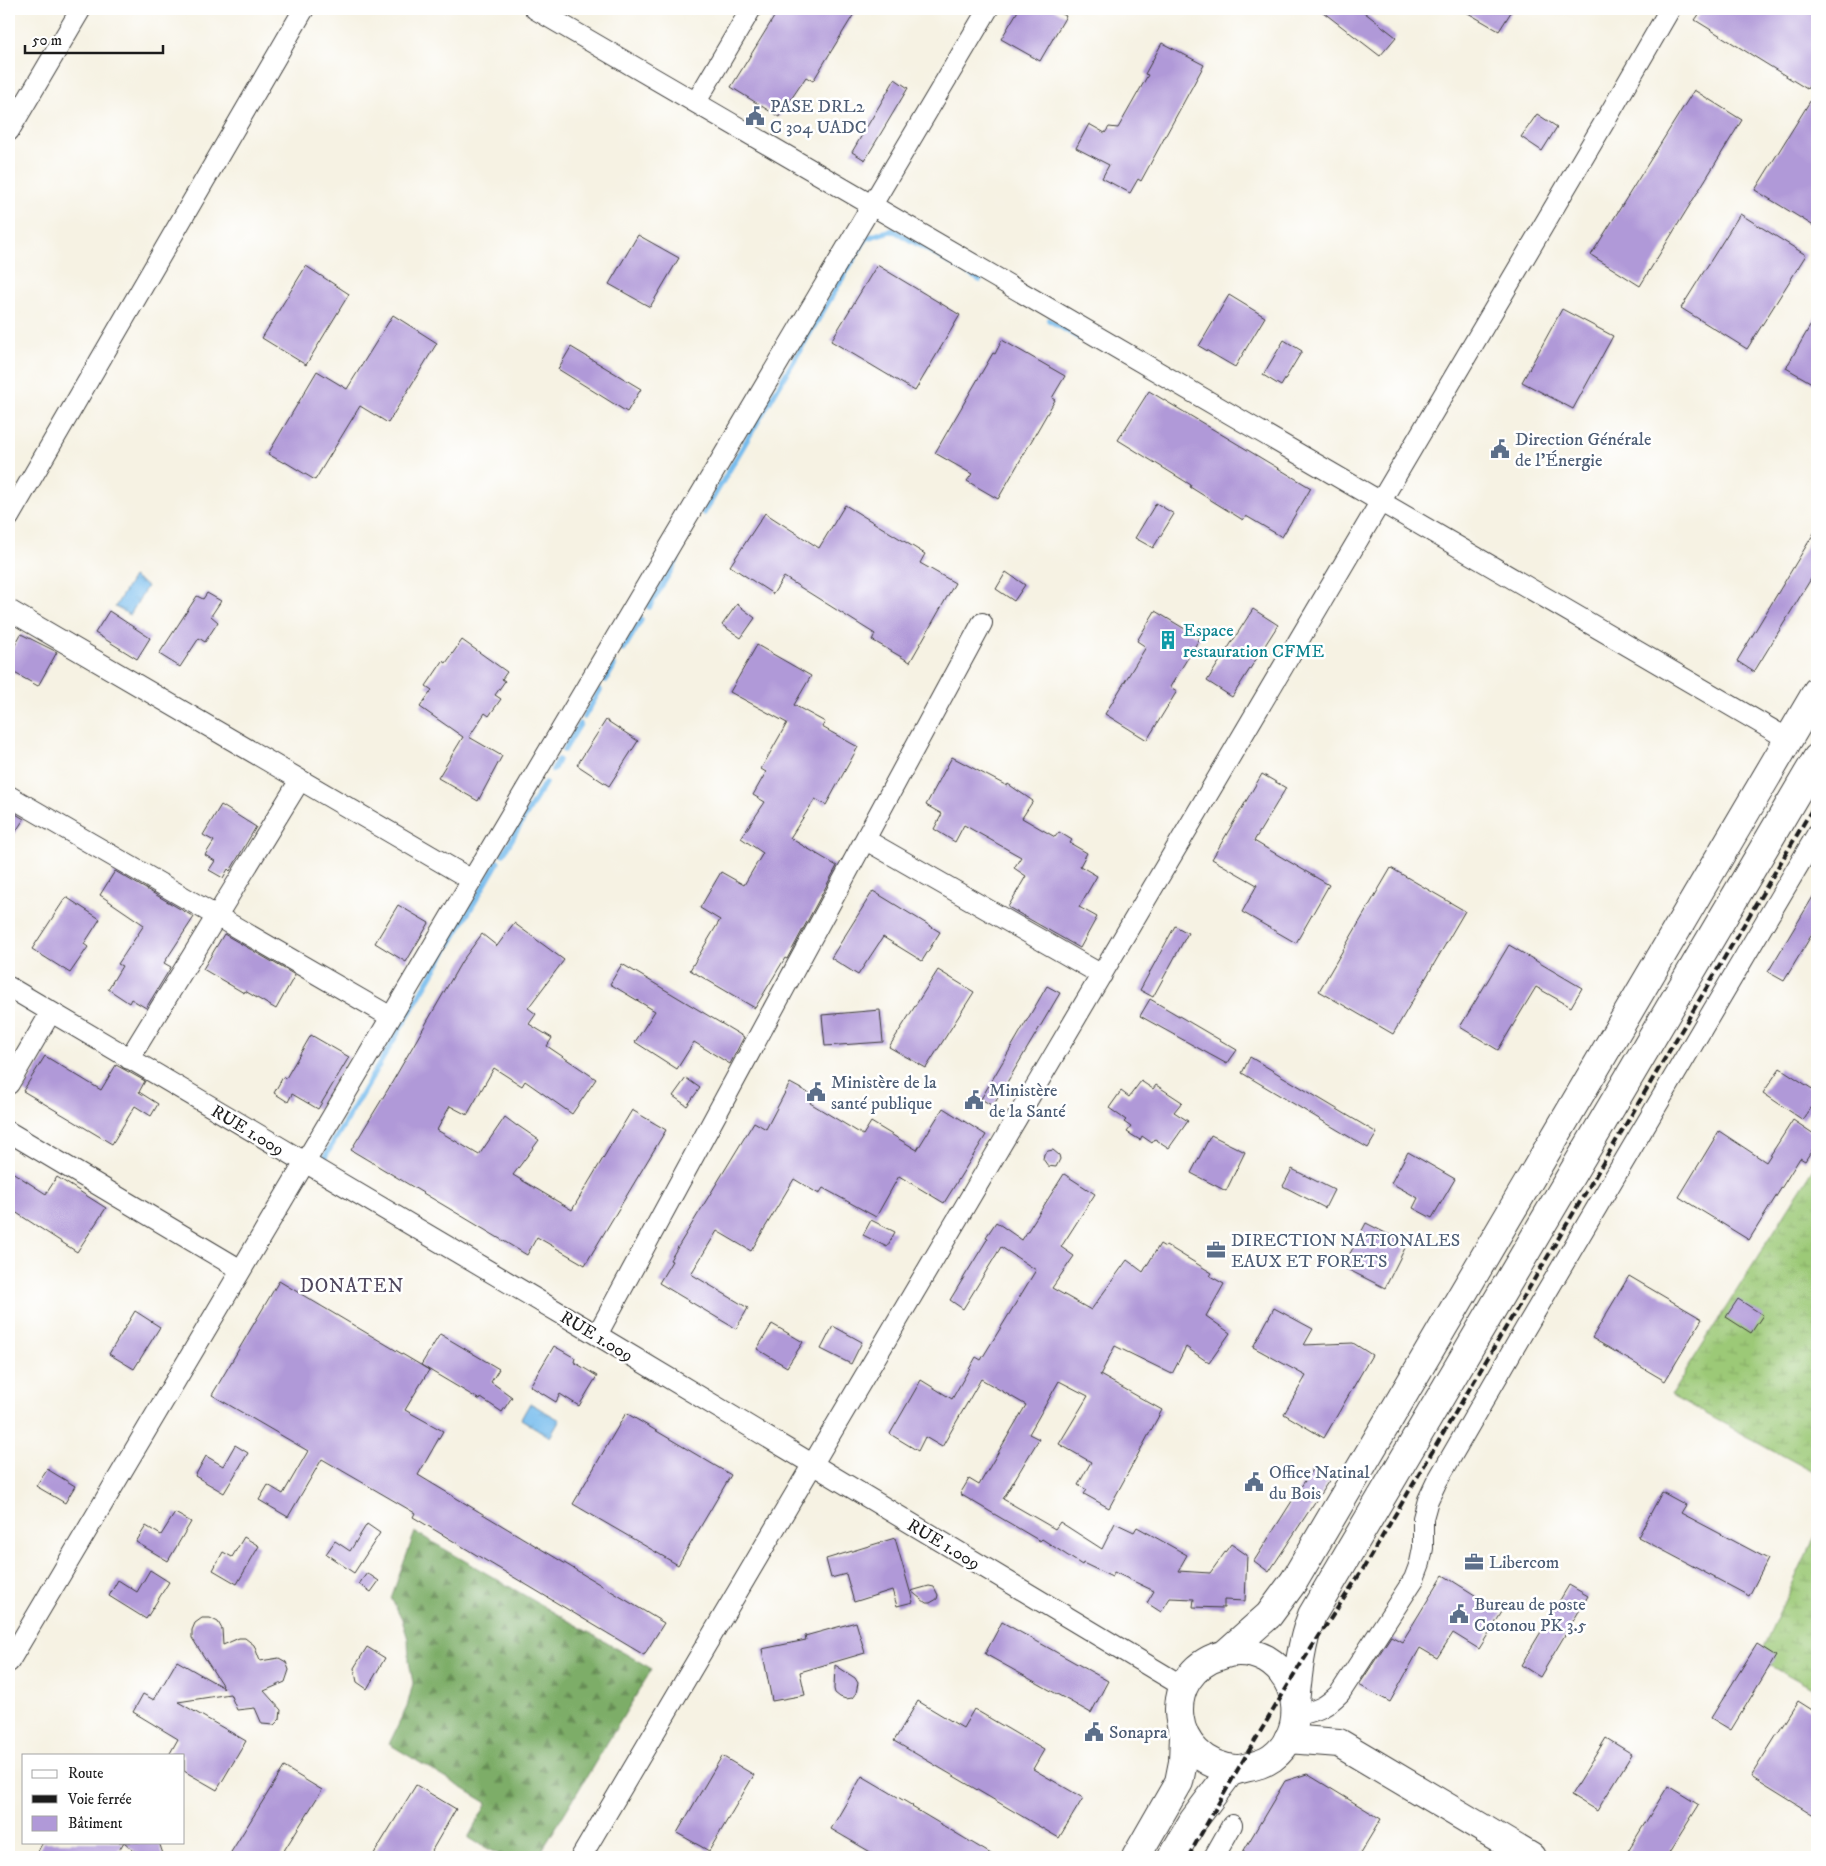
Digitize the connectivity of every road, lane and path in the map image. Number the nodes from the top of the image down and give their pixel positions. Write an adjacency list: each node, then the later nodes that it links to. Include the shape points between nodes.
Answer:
1 (81, 9): 8 (street)
2 (304, 9): 11 (street)
3 (535, 9): 7 (street)
4 (751, 9): 7 (street)
5 (988, 9): 9 (street)
6 (1670, 9): 10 (street)
7 (696, 102): 9 (street)
8 (9, 131)
9 (872, 205): 10 (street); 21 (street)
10 (1381, 502): 15 (street); 23 (street)
11 (9, 517)
12 (9, 610): 17 (street)
13 (982, 623): 20 (street)
14 (1817, 691): 15 (main road)
15 (1788, 739): 34 (main road, via 1294,1581 1269,1615)
16 (1817, 759): 37 (main road, via 1312,1615 1302,1649)
17 (300, 780): 21 (street); 22 (street)
18 (9, 796): 22 (street)
19 (1817, 834): 37 (street, via 1436,1483 1423,1518 1423,1548 1414,1579 1340,1693 1328,1705)
20 (866, 840): 23 (street); 32 (street)
21 (472, 880): 26 (street)
22 (217, 916): 26 (street); 27 (street)
23 (1102, 975): 33 (street)
24 (9, 987): 25 (street, RUE 1.009)
25 (52, 1012): 27 (street, RUE 1.009); 28 (street)
26 (391, 1017): 30 (street)
27 (129, 1059): 30 (street, RUE 1.009)
28 (9, 1084)
29 (9, 1132): 31 (street)
30 (304, 1163): 31 (street); 32 (street, RUE 1.009)
31 (241, 1270): 35 (street)
32 (597, 1335): 33 (street, RUE 1.009)
33 (812, 1466): 36 (street, RUE 1.009); 41 (street)
34 (1225, 1654): 36 (main road, via 1200,1666); 37 (main road, via 1256,1655 1278,1668 1292,1690)
35 (9, 1662)
36 (1184, 1687): 38 (main road, via 1179,1711)
37 (1293, 1719): 39 (main road, via 1280,1750 1263,1763); 45 (main road)
38 (1184, 1735): 39 (main road, via 1192,1749 1205,1760 1220,1767); 42 (main road, via 1179,1782)
39 (1236, 1769): 43 (main road, via 1213,1793)
40 (1232, 1826): 44 (street)
41 (582, 1857)
42 (1136, 1857)
43 (1172, 1857)
44 (1214, 1857)
45 (1530, 1857)

